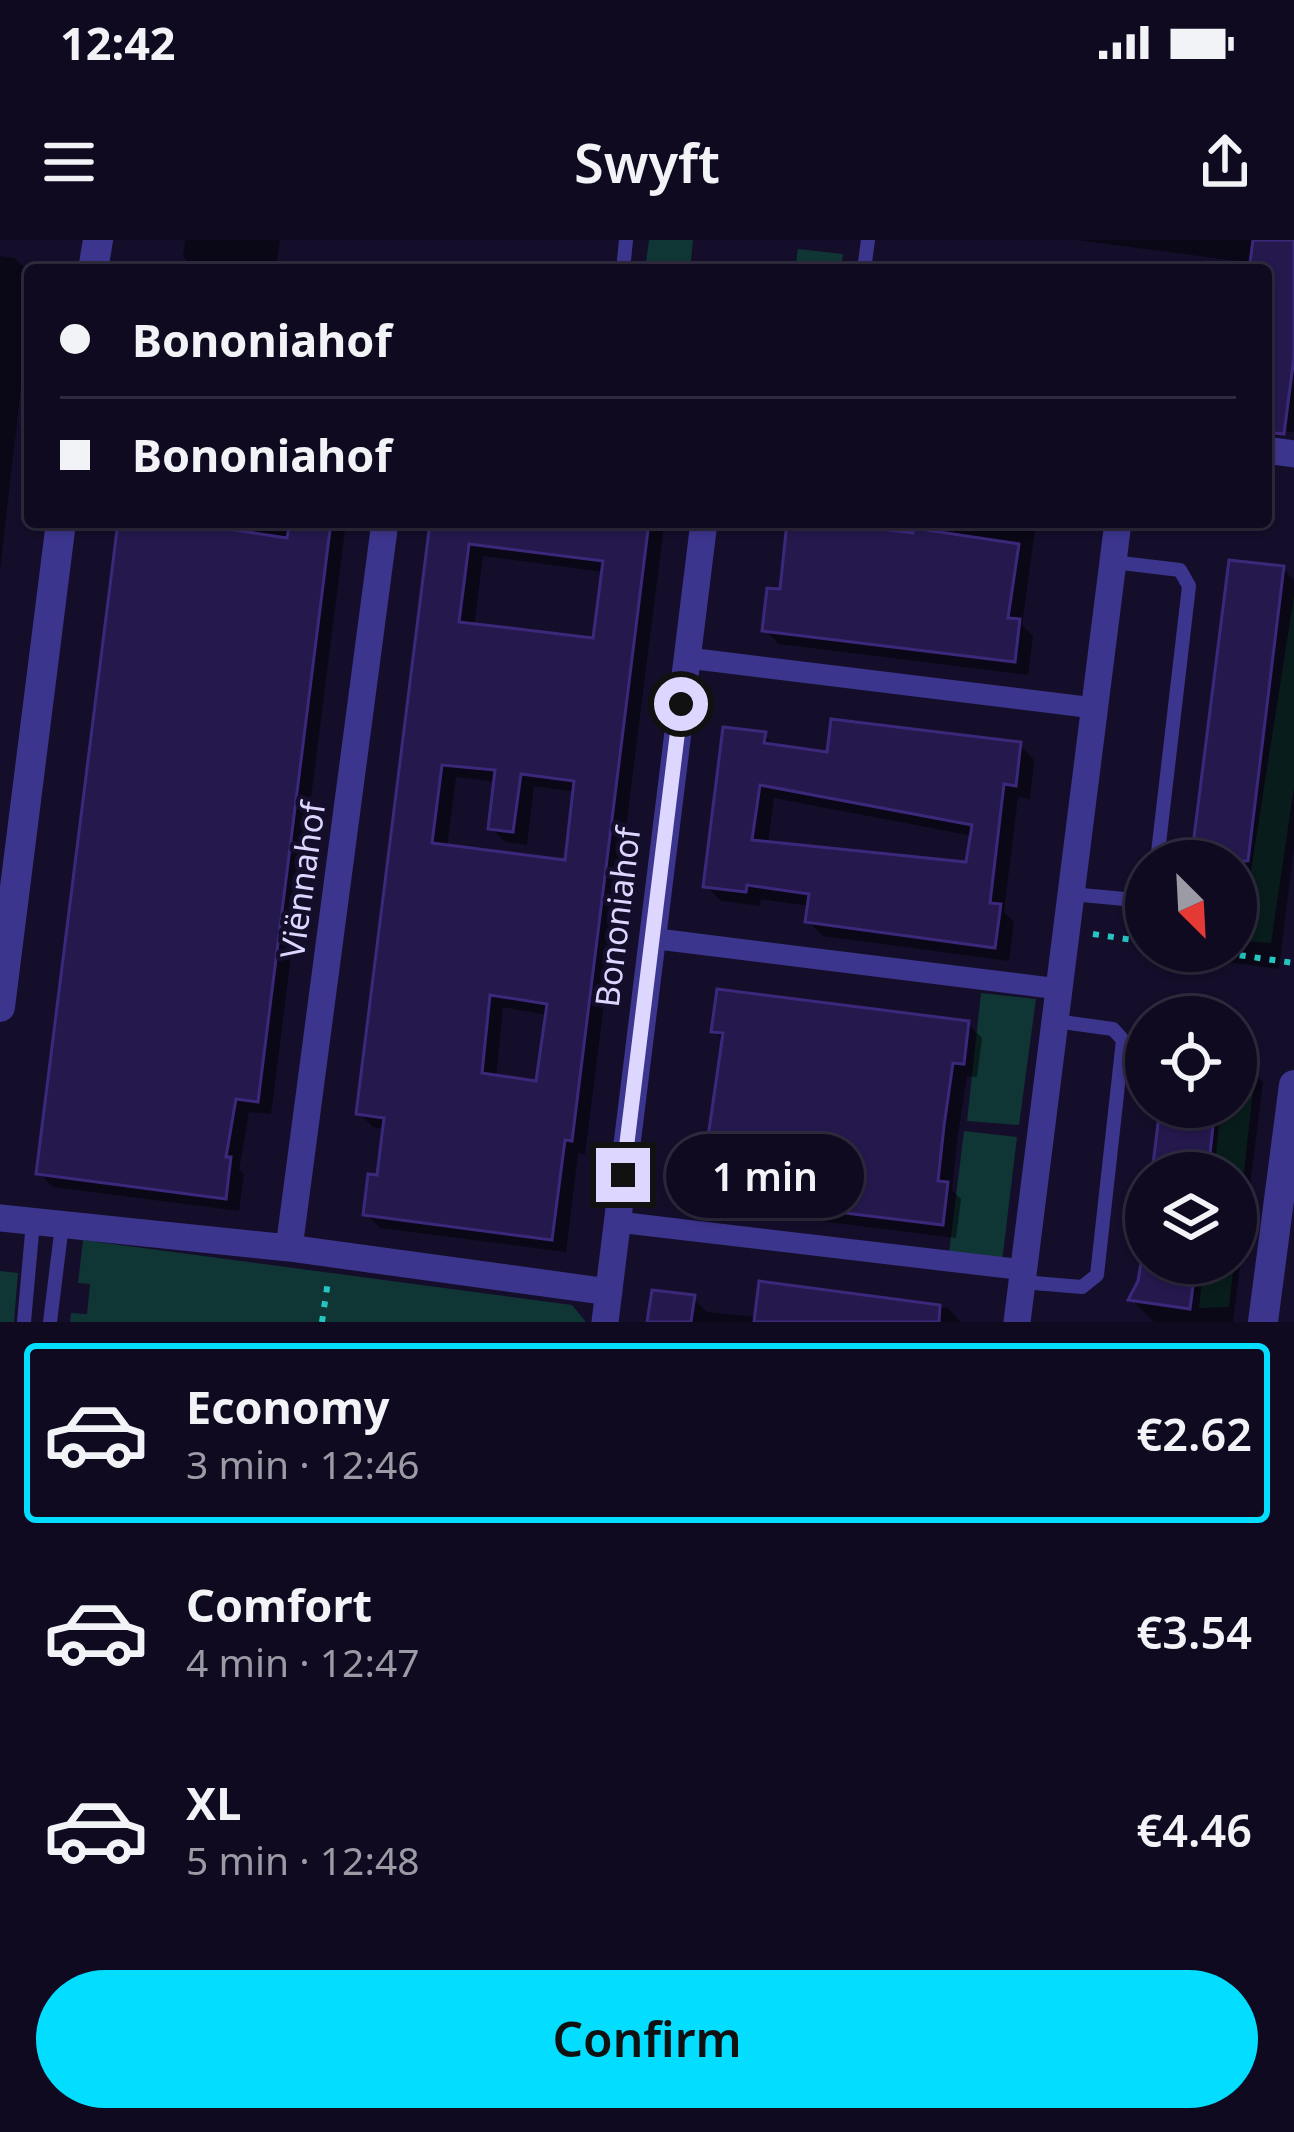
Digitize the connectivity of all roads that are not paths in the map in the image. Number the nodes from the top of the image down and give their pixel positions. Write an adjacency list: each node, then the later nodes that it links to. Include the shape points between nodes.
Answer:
1 (60, 528): 13 (street)
2 (384, 528): 20 (street, Viënnahof)
3 (703, 528): 6 (street, Bononiahof)
4 (1117, 528): 5 (street)
5 (1113, 562): 7 (street); 8 (lane, via 1180,570 1190,586)
6 (688, 658): 7 (street); 11 (street, Bononiahof)
7 (1094, 708): 9 (street)
8 (1159, 840)
9 (1071, 894): 10 (lane); 12 (street)
10 (1125, 899)
11 (650, 938): 12 (street); 18 (street, Bononiahof)
12 (1059, 988): 14 (street)
13 (0, 1002)
14 (1055, 1021): 21 (street); 21 (lane, via 1113,1029 1123,1040 1096,1275 1082,1287)
15 (1294, 1085): 27 (street)
16 (0, 1218): 17 (street)
17 (33, 1222): 19 (street); 23 (lane)
18 (618, 1222): 21 (street); 22 (street, Bononiahof)
19 (62, 1225): 20 (street); 24 (lane)
20 (289, 1248): 22 (street)
21 (1023, 1276): 26 (street)
22 (609, 1292): 25 (street, Bononiahof)
23 (24, 1322)
24 (50, 1322)
25 (605, 1322)
26 (1017, 1322)
27 (1263, 1322)

